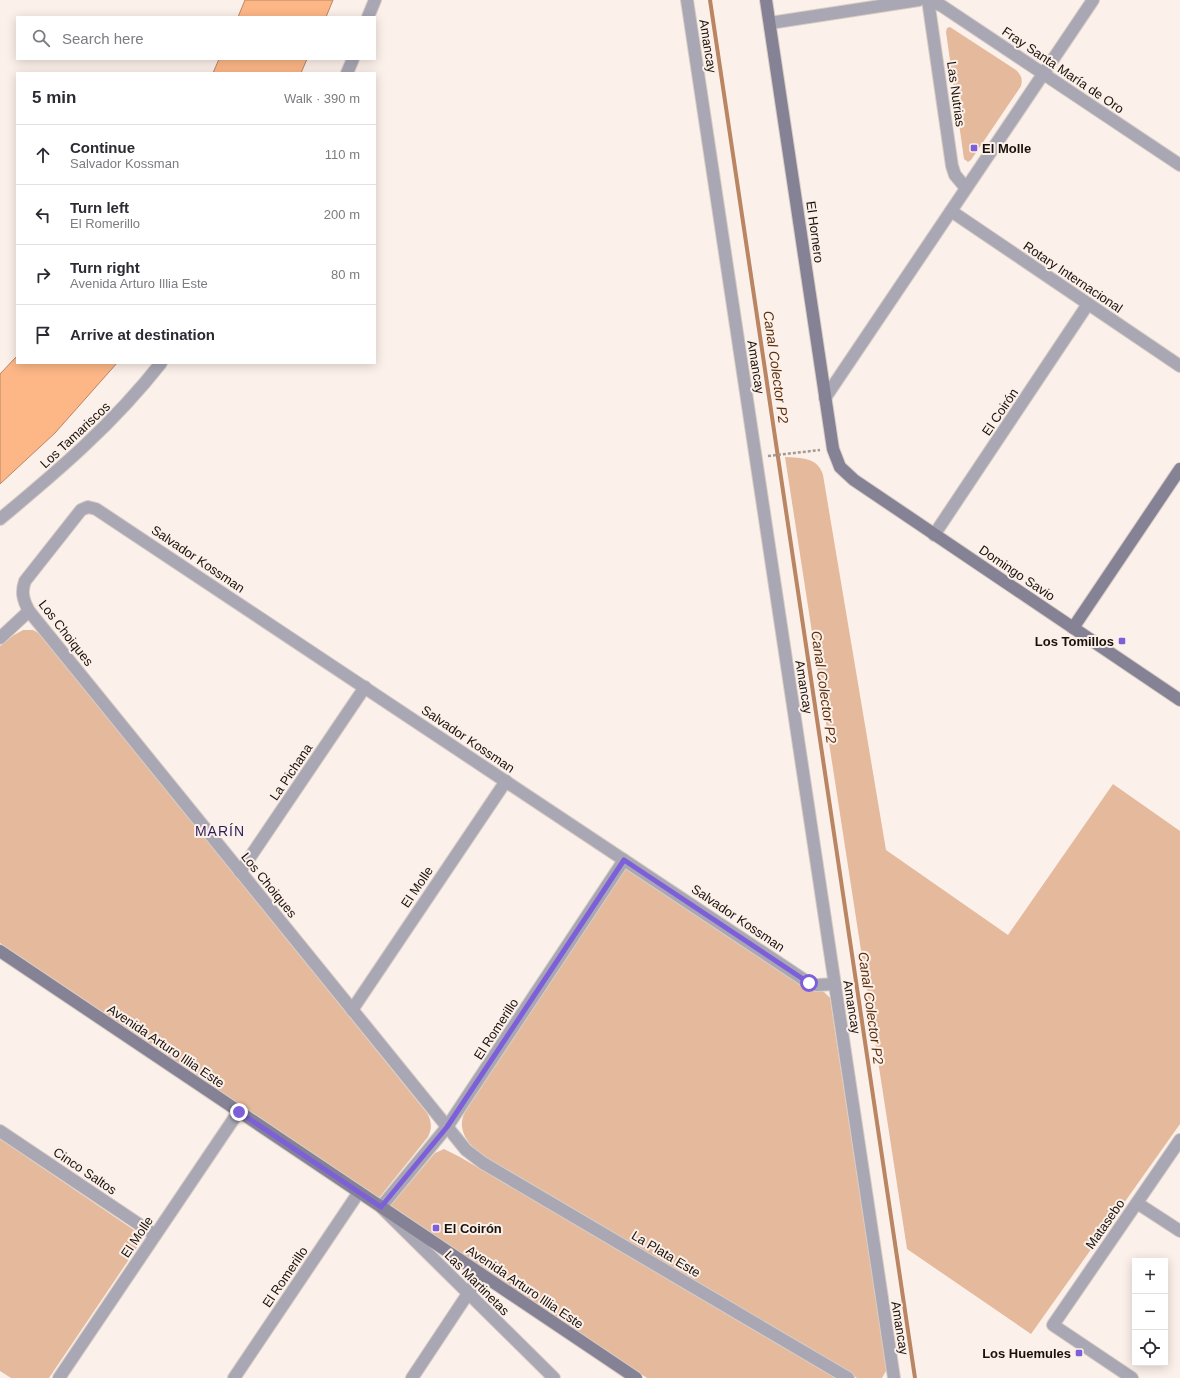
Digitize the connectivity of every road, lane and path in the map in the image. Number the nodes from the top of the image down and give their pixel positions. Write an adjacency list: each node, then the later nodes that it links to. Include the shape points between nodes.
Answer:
1 (375, 0): 7 (street)
2 (687, 0): 35 (street, Amancay)
3 (766, 0): 8 (street, El Hornero)
4 (919, 0): 8 (street)
5 (929, 0): 11 (street, Fray Santa María de Oro); 13 (street, Las Nutrias, via 952,166 955,175)
6 (1093, 0): 11 (street)
7 (368, 16)
8 (770, 23): 18 (street, El Hornero)
9 (353, 60): 10 (street)
10 (347, 72)
11 (1043, 73): 12 (street, Fray Santa María de Oro); 13 (street)
12 (1180, 165)
13 (966, 188): 14 (street)
14 (951, 211): 15 (street, Rotary Internacional); 18 (street)
15 (1088, 304): 17 (street, Rotary Internacional); 25 (street, El Coirón)
16 (160, 364): 24 (street, Los Tamariscos, via 131,399 90,441)
17 (1180, 366)
18 (826, 398): 19 (street, El Hornero)
19 (833, 449): 20 (path); 21 (street, El Hornero)
20 (763, 457)
21 (840, 467): 25 (street, Domingo Savio, via 854,480)
22 (1180, 469): 27 (street)
23 (88, 507): 26 (street, Los Choiques, via 81,510 28,576 22,592); 29 (street, Salvador Kossman, via 99,510)
24 (0, 519)
25 (934, 535): 27 (street, Domingo Savio)
26 (30, 611): 28 (street); 33 (street, Los Choiques)
27 (1073, 628): 30 (street, Domingo Savio)
28 (0, 638)
29 (365, 687): 31 (street, Salvador Kossman); 33 (street, La Pichana)
30 (1180, 700)
31 (506, 781): 32 (street, Salvador Kossman); 36 (street, El Molle)
32 (624, 860): 35 (street, Salvador Kossman, via 809,983); 38 (street, El Romerillo)
33 (240, 872): 36 (street, Los Choiques)
34 (0, 951): 37 (street, Avenida Arturo Illia Este)
35 (835, 984): 56 (street, Amancay)
36 (352, 1010): 38 (street, Los Choiques)
37 (239, 1112): 42 (street, Avenida Arturo Illia Este); 46 (street, El Molle)
38 (447, 1127): 41 (street, Los Choiques); 44 (street, El Romerillo)
39 (0, 1131): 46 (street, Cinco Saltos)
40 (1180, 1140): 43 (street, Matasebo)
41 (470, 1154): 55 (street, La Plata Este)
42 (359, 1192): 44 (street, Avenida Arturo Illia Este); 51 (street, El Romerillo)
43 (1137, 1202): 45 (street); 49 (street, Matasebo, via 1053,1325)
44 (381, 1207): 47 (street, Avenida Arturo Illia Este); 48 (street, Las Martinetas)
45 (1180, 1231)
46 (155, 1235): 50 (street, El Molle)
47 (481, 1274): 48 (street); 54 (street, Avenida Arturo Illia Este)
48 (468, 1294): 52 (street); 53 (street, Las Martinetas)
49 (1126, 1376)
50 (59, 1378)
51 (234, 1378)
52 (412, 1378)
53 (554, 1378)
54 (636, 1378)
55 (848, 1378)
56 (894, 1378)

